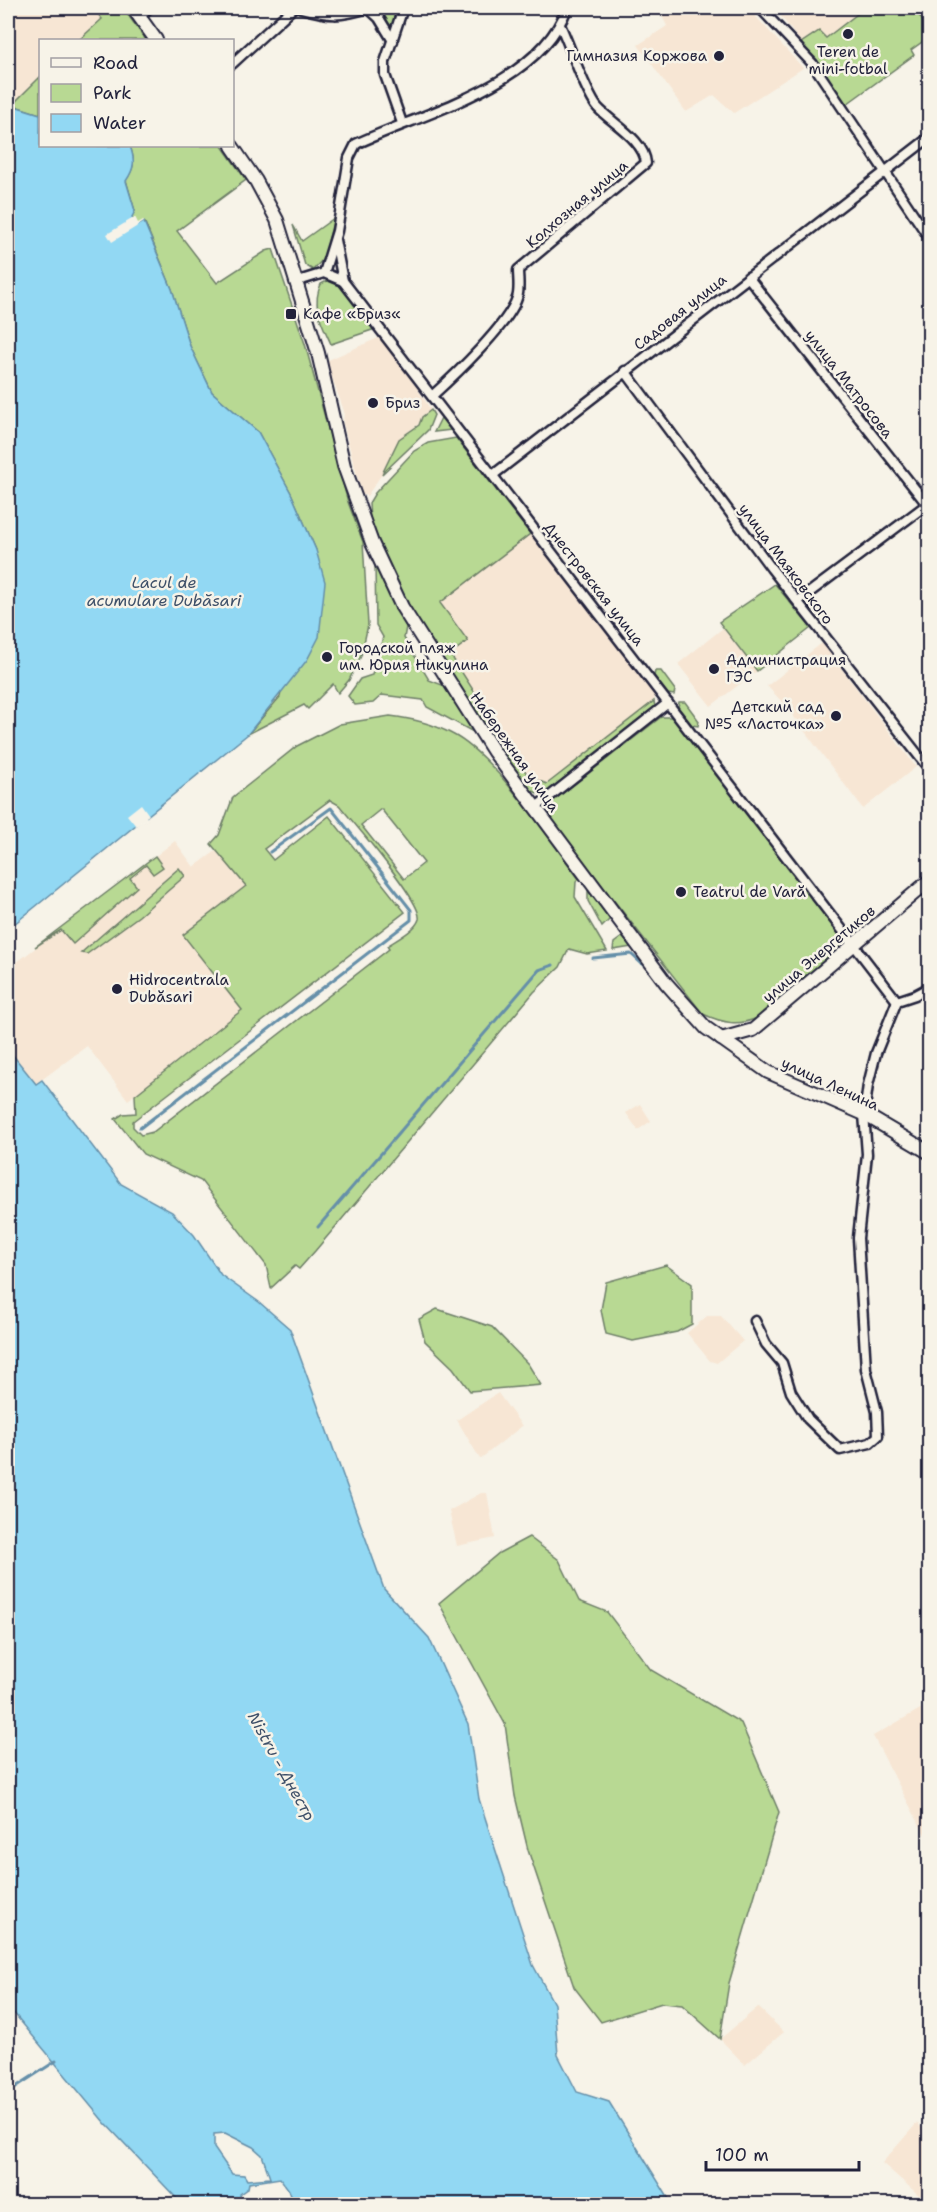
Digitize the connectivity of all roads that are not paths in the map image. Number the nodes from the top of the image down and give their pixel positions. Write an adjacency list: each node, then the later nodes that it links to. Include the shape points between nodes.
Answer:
1 (149, 8): 8 (street)
2 (293, 8): 12 (street)
3 (301, 8): 4 (street, via 321,15 343,16)
4 (368, 8): 11 (street)
5 (403, 8): 11 (street)
6 (567, 8): 9 (street)
7 (760, 8): 16 (street, via 813,64)
8 (136, 12): 10 (street)
9 (561, 27): 13 (street, via 512,75); 24 (street, Колхозная улица, via 596,107 636,142 646,156 646,163 518,270 518,297 510,311 471,358)
10 (155, 39)
11 (393, 41): 13 (street, via 385,75)
12 (234, 62)
13 (402, 123): 17 (street, via 356,144 349,158)
14 (930, 136): 16 (street, Садовая улица)
15 (233, 147): 22 (street, Набережная улица, via 277,220)
16 (884, 172): 18 (street); 20 (street, Садовая улица)
17 (334, 238): 19 (street); 21 (street)
18 (930, 239)
19 (324, 273): 21 (street); 22 (street)
20 (748, 277): 23 (street, Садовая улица); 26 (street, улица Матросова)
21 (344, 280): 24 (street, Днестровская улица)
22 (295, 282): 30 (street, Набережная улица, via 318,353 344,466 389,584 488,743)
23 (625, 371): 25 (street, Садовая улица); 27 (street, улица Маяковского)
24 (432, 395): 25 (street, Днестровская улица)
25 (493, 475): 28 (street, Днестровская улица)
26 (929, 505): 27 (street)
27 (798, 601): 29 (street, улица Маяковского)
28 (668, 704): 30 (street); 32 (street, Днестровская улица)
29 (930, 770)
30 (535, 808): 35 (street, Набережная улица, via 666,983 690,1012)
31 (930, 880): 32 (street, улица Энергетиков)
32 (854, 944): 34 (street, Днестровская улица); 35 (street, улица Энергетиков, via 753,1030)
33 (930, 987): 34 (street)
34 (897, 1001): 36 (street, via 876,1053)
35 (721, 1039): 36 (street, улица Ленина, via 776,1076)
36 (864, 1114): 37 (street, улица Ленина); 38 (street, via 867,1154 858,1238 861,1315 866,1369 879,1430 870,1443 840,1449 808,1419 791,1392 782,1363 766,1344)
37 (930, 1153)
38 (755, 1321)

